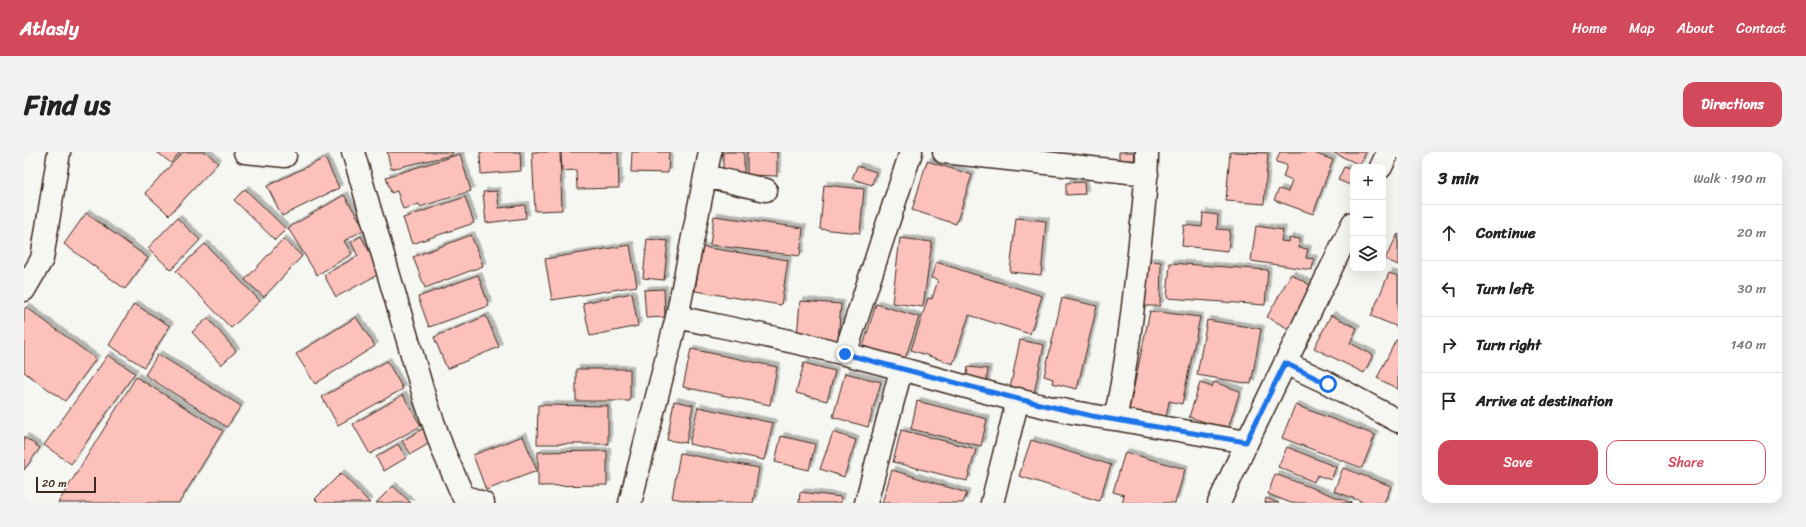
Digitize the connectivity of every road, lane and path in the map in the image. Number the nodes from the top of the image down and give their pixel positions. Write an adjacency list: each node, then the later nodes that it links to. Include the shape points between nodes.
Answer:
1 (59, 152): 15 (street, via 42,259)
2 (245, 152): 9 (street)
3 (353, 152): 24 (street, via 424,399 443,450)
4 (710, 152): 12 (street)
5 (910, 152): 17 (street)
6 (944, 152): 11 (street)
7 (1147, 152): 11 (street)
8 (1388, 152): 10 (street)
9 (285, 156)
10 (1382, 164)
11 (1147, 174): 21 (street, via 1134,300)
12 (705, 176): 13 (street); 16 (street)
13 (766, 190)
14 (1350, 229): 18 (street)
15 (24, 290)
16 (677, 317): 17 (street); 25 (street)
17 (845, 354): 19 (street)
18 (1285, 363): 22 (street); 23 (street)
19 (901, 370): 20 (street); 26 (street)
20 (1018, 399): 21 (street); 27 (street)
21 (1115, 419): 23 (street)
22 (1398, 421)
23 (1246, 442): 28 (street)
24 (470, 501)
25 (630, 503)
26 (866, 503)
27 (992, 503)
28 (1220, 503)

